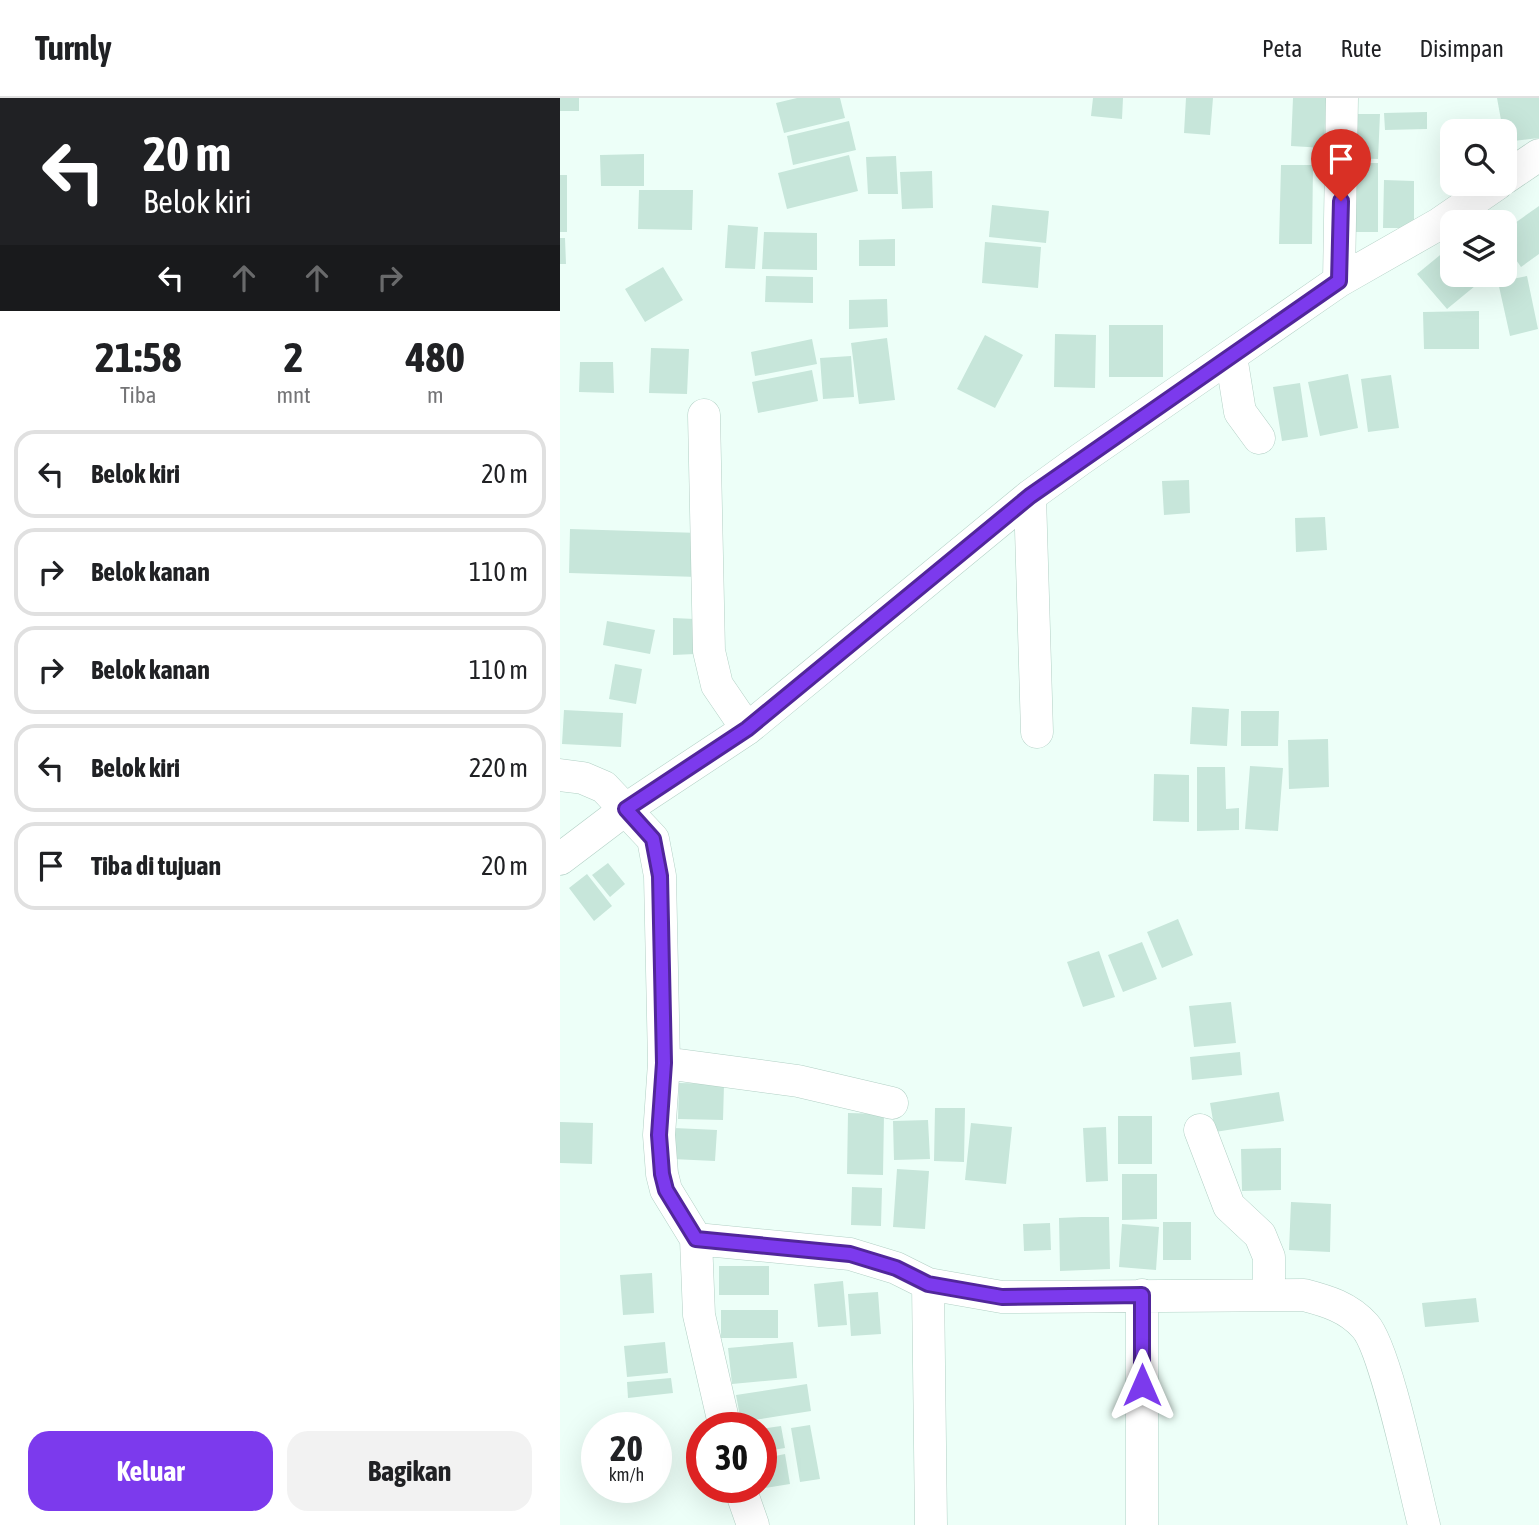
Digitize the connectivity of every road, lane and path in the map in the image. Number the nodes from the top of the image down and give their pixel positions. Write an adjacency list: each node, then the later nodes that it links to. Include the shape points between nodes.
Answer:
1 (1342, 98): 5 (street)
2 (1539, 155): 3 (street)
3 (1517, 170)
4 (1480, 196): 5 (street)
5 (1339, 281): 6 (street)
6 (1231, 356): 8 (street, via 1240,412); 9 (street)
7 (704, 415): 10 (street, via 709,651 717,685)
8 (1259, 438)
9 (1030, 496): 10 (street); 11 (street)
10 (747, 729): 13 (street)
11 (1037, 732)
12 (560, 775): 13 (street, via 604,787)
13 (626, 809): 14 (street); 15 (street, via 653,839 660,876)
14 (560, 859)
15 (664, 1063): 16 (street, via 798,1081); 18 (street, via 659,1135 662,1174 666,1190)
16 (892, 1103)
17 (1200, 1130): 21 (street, via 1229,1206 1260,1235 1265,1246)
18 (696, 1239): 19 (street, via 850,1254); 22 (street, via 699,1315)
19 (928, 1284): 20 (street, via 1002,1297); 25 (street)
20 (1142, 1295): 21 (street); 26 (street)
21 (1269, 1295): 27 (street, via 1304,1295 1338,1305 1366,1327 1384,1368)
22 (721, 1412)
23 (745, 1503): 24 (street)
24 (753, 1525)
25 (931, 1525)
26 (1142, 1525)
27 (1424, 1525)

